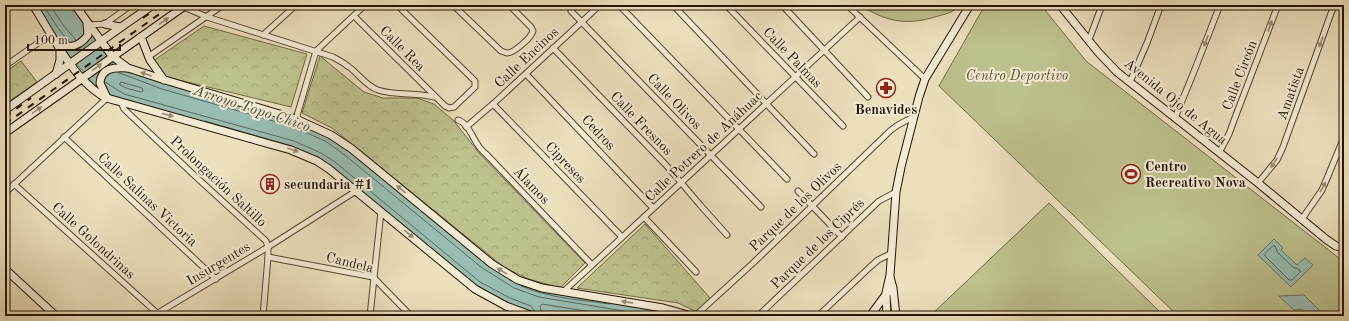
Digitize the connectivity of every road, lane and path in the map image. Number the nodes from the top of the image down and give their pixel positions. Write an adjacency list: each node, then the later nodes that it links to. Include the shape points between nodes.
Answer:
1 (33, 5): 35 (main road)
2 (75, 5): 27 (main road)
3 (84, 5): 27 (street)
4 (131, 5): 32 (street)
5 (152, 5): 34 (main road)
6 (223, 5): 29 (street)
7 (296, 5): 36 (street)
8 (365, 5): 28 (street)
9 (397, 5): 58 (street, Calle Rea, via 476,83 454,107 445,106)
10 (453, 5): 11 (street, via 501,51 507,53 512,52 533,31)
11 (509, 5)
12 (600, 5): 31 (street, Calle Encinos)
13 (619, 5): 69 (street)
14 (673, 5): 61 (street)
15 (726, 5): 51 (street, Calle Palmas)
16 (782, 5): 42 (street)
17 (847, 5): 30 (street)
18 (970, 5): 53 (main road)
19 (1060, 5): 38 (main road, Avenida Ojo de Agua)
20 (1102, 5): 38 (street)
21 (1161, 5): 55 (street)
22 (1220, 5): 64 (street, one-way to 64)
23 (1278, 5): 73 (street, Calle Circón, one-way to 23, via 1236,116)
24 (1334, 5): 78 (street, Amatista, one-way to 78, via 1277,160)
25 (185, 6): 29 (street); 37 (main road, one-way to 25)
26 (571, 11): 31 (street, Calle Olivos)
27 (80, 12): 33 (main road)
28 (354, 16): 43 (street); 58 (street, Calle Rea)
29 (207, 17): 36 (street); 45 (street)
30 (860, 17): 42 (street, Calle Potrero de Anáhuac); 53 (street)
31 (582, 22): 41 (street, Calle Encinos); 75 (street, Calle Olivos)
32 (105, 24): 33 (street); 34 (main road)
33 (88, 25): 39 (main road); 40 (main road, via 88,35 80,44)
34 (120, 27): 39 (main road)
35 (51, 34): 40 (main road); 47 (street)
36 (263, 35): 43 (street)
37 (141, 37): 44 (main road); 45 (main road)
38 (1089, 40): 55 (main road, Avenida Ojo de Agua, via 1108,63)
39 (99, 42): 44 (main road); 46 (main road)
40 (61, 47): 46 (main road); 49 (main road)
41 (553, 48): 50 (street, Calle Encinos); 77 (street, Calle Fresnos)
42 (825, 50): 51 (street, Calle Potrero de Anáhuac); 57 (street)
43 (316, 51): 58 (street, via 340,60 378,90); 65 (street)
44 (111, 57): 48 (main road); 52 (main road, one-way to 44)
45 (148, 57): 54 (main road)
46 (71, 61): 49 (main road); 52 (main road)
47 (5, 66)
48 (124, 68): 54 (main road, one-way to 48); 56 (main road, via 111,68 103,73 100,84)
49 (56, 74): 62 (main road)
50 (526, 74): 60 (street, Calle Encinos); 86 (street, Cedros)
51 (796, 77): 61 (street, Calle Potrero de Anáhuac); 68 (street, Calle Palmas)
52 (83, 78): 56 (main road, via 95,91); 70 (main road, one-way to 52)
53 (926, 79): 63 (main road)
54 (164, 80): 65 (main road)
55 (1130, 82): 64 (main road, Avenida Ojo de Agua)
56 (105, 96): 59 (main road); 71 (street)
57 (868, 96)
58 (435, 97)
59 (120, 102): 80 (main road, one-way to 80, via 291,150 330,169); 93 (street, Prolongación Saltillo, via 124,109 266,241)
60 (493, 104): 67 (street, Calle Encinos); 91 (street, Cipreses)
61 (767, 104): 69 (street, Calle Potrero de Anáhuac); 74 (street)
62 (5, 110)
63 (913, 118): 82 (main road); 84 (street, Parque de los Olivos, via 891,130)
64 (1175, 118): 73 (main road, Avenida Ojo de Agua)
65 (296, 119): 104 (main road, one-way to 65, via 528,285 498,268 339,140)
66 (458, 120): 67 (street, Álamos)
67 (466, 126): 97 (street, Álamos, via 478,145)
68 (843, 126)
69 (740, 129): 75 (street, Calle Potrero de Anáhuac); 76 (street)
70 (5, 133)
71 (64, 137): 79 (street); 102 (street, Calle Salinas Victoria)
72 (1344, 138): 89 (street, one-way to 72, via 1322,190)
73 (1219, 152): 78 (main road, Avenida Ojo de Agua)
74 (814, 154)
75 (710, 155): 77 (street, Calle Potrero de Anáhuac); 85 (street, Calle Olivos)
76 (787, 179)
77 (681, 182): 86 (street, Calle Potrero de Anáhuac); 90 (street, Calle Fresnos)
78 (1258, 183): 89 (main road, Avenida Ojo de Agua)
79 (14, 184): 83 (street); 108 (street, Calle Golondrinas)
80 (356, 191): 87 (main road); 93 (street, Insurgentes)
81 (798, 191): 84 (street)
82 (896, 192): 92 (street, Parque de los Ciprés, via 879,201); 95 (main road)
83 (5, 193)
84 (813, 205): 92 (street); 115 (street, Parque de los Olivos)
85 (761, 207)
86 (653, 208): 88 (street, Calle Potrero de Anáhuac)
87 (381, 211): 101 (street); 107 (main road, one-way to 107, via 475,289)
88 (644, 217): 91 (street, Calle Potrero de Anáhuac); 99 (street)
89 (1302, 219): 94 (main road, Avenida Ojo de Agua, via 1327,240)
90 (727, 235)
91 (622, 237): 97 (street, Calle Potrero de Anáhuac)
92 (842, 237): 116 (street, Parque de los Ciprés)
93 (268, 247): 96 (street, Prolongación Saltillo); 102 (street, Insurgentes)
94 (1344, 248)
95 (890, 254): 100 (main road); 117 (street, via 878,260)
96 (268, 257): 101 (street, Candela); 110 (street, Prolongación Saltillo)
97 (592, 265): 104 (street, Calle Potrero de Anáhuac)
98 (5, 268): 109 (main road)
99 (696, 272)
100 (890, 275): 103 (main road); 105 (main road)
101 (373, 277): 111 (street); 112 (street, Candela)
102 (216, 279): 108 (street, Insurgentes)
103 (893, 288): 105 (main road); 121 (main road)
104 (562, 293): 114 (main road, one-way to 104, via 664,308)
105 (886, 293): 106 (main road); 118 (main road)
106 (886, 308): 119 (main road); 120 (main road)
107 (521, 314): 113 (main road)
108 (155, 315)
109 (56, 316)
110 (263, 316)
111 (370, 316)
112 (412, 316)
113 (533, 316)
114 (692, 316)
115 (695, 316)
116 (758, 316)
117 (818, 316)
118 (870, 316)
119 (881, 316)
120 (887, 316)
121 (896, 316)

